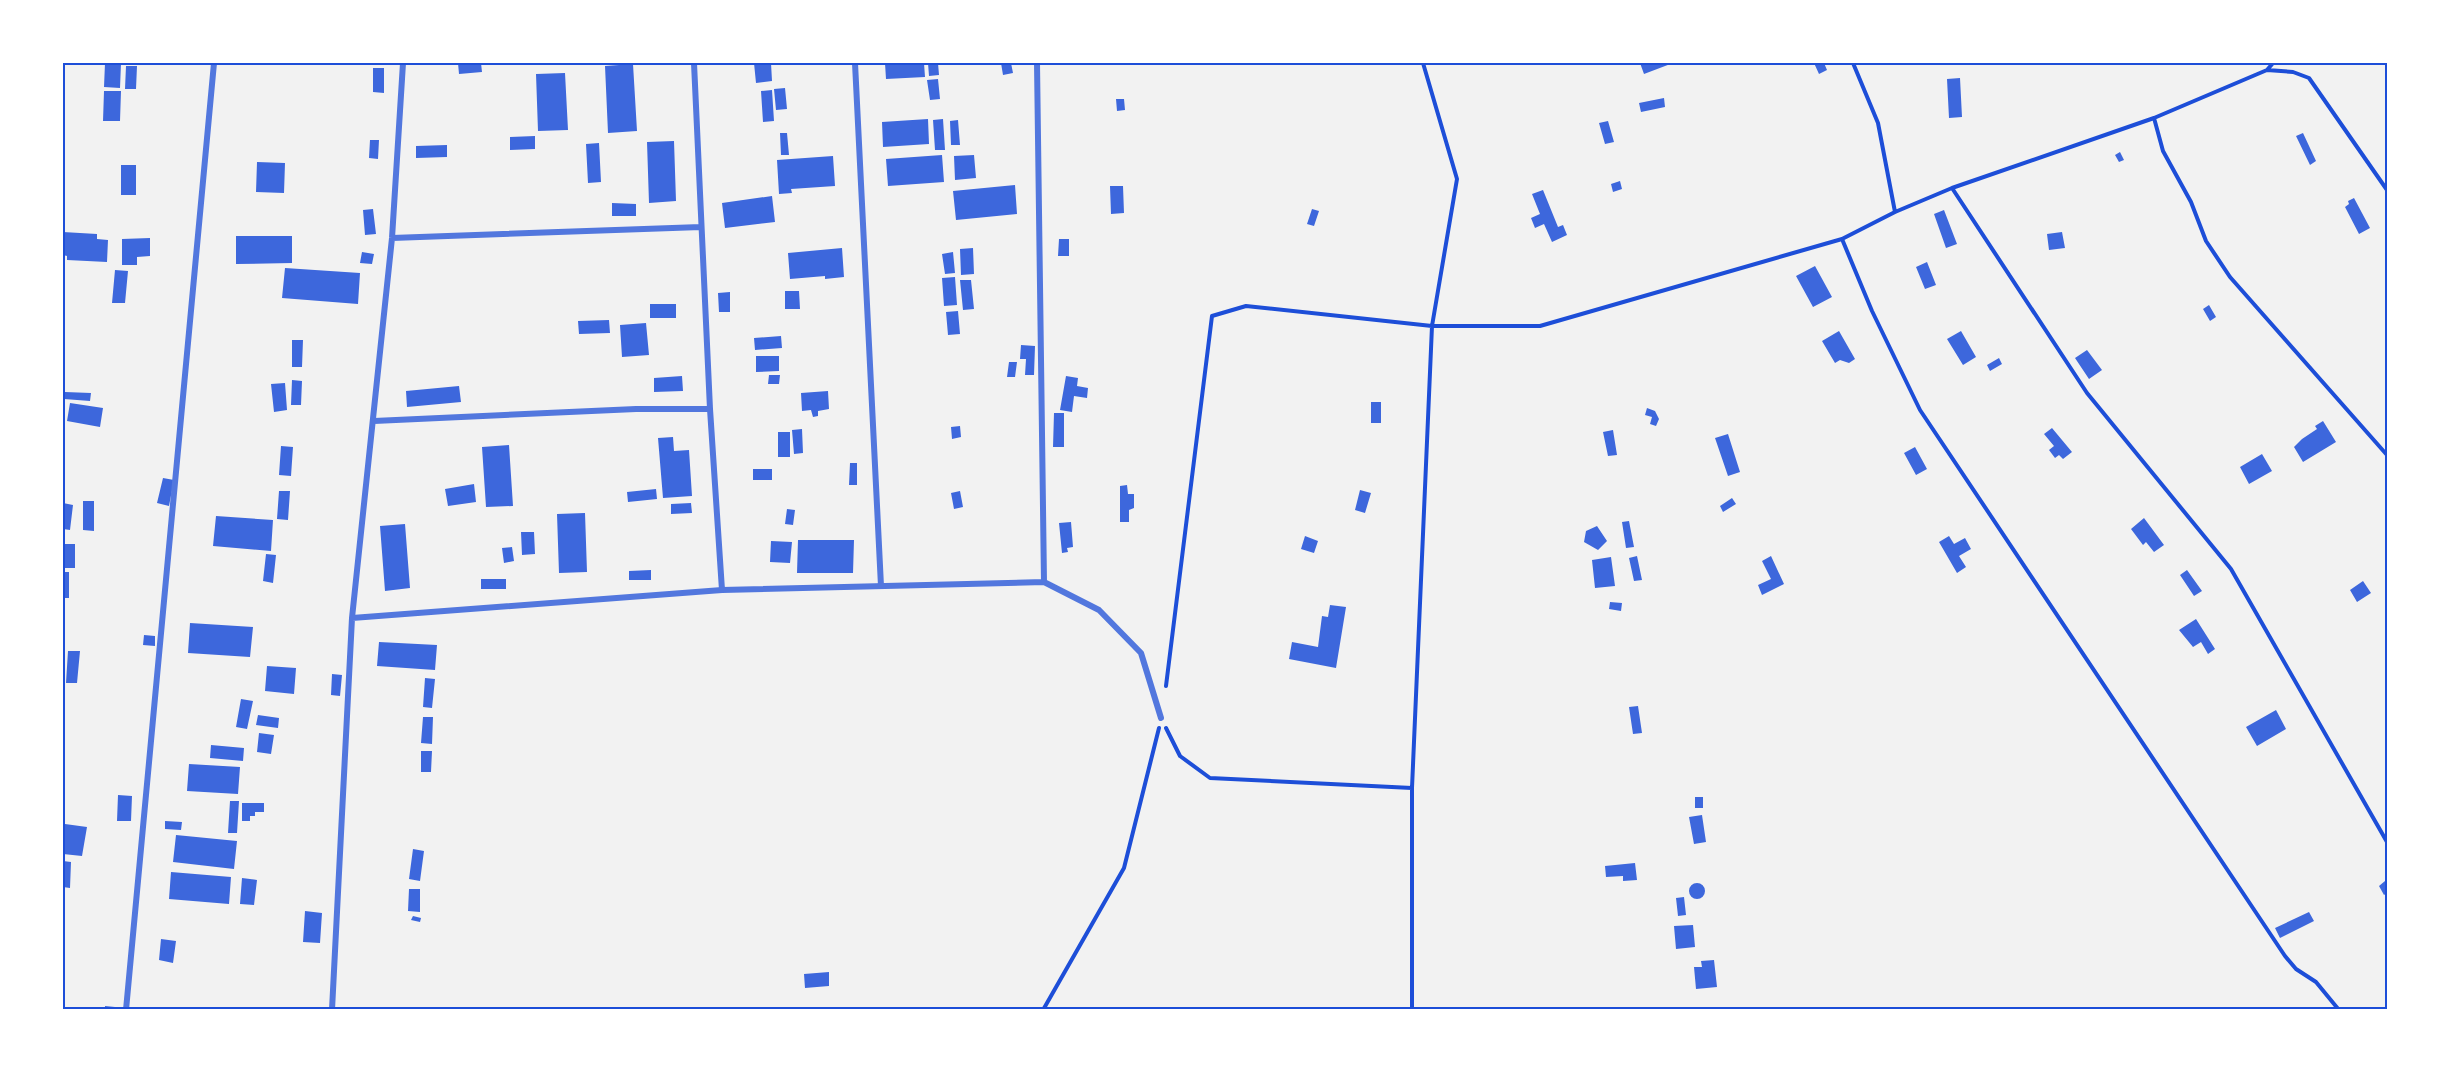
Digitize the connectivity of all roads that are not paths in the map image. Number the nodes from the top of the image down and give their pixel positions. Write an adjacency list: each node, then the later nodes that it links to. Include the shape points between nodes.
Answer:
1 (214, 63): 15 (street)
2 (403, 63): 7 (street)
3 (694, 63): 6 (street)
4 (855, 63): 11 (street)
5 (1037, 63): 10 (street)
6 (701, 227): 7 (street); 8 (street)
7 (393, 238): 9 (street)
8 (710, 409): 9 (street); 12 (street)
9 (374, 421): 13 (street)
10 (1044, 582): 11 (street); 14 (street, via 1099,610 1141,654)
11 (881, 586): 12 (street)
12 (722, 590): 13 (street)
13 (352, 618): 16 (street)
14 (1161, 718)
15 (126, 1010)
16 (332, 1010)

